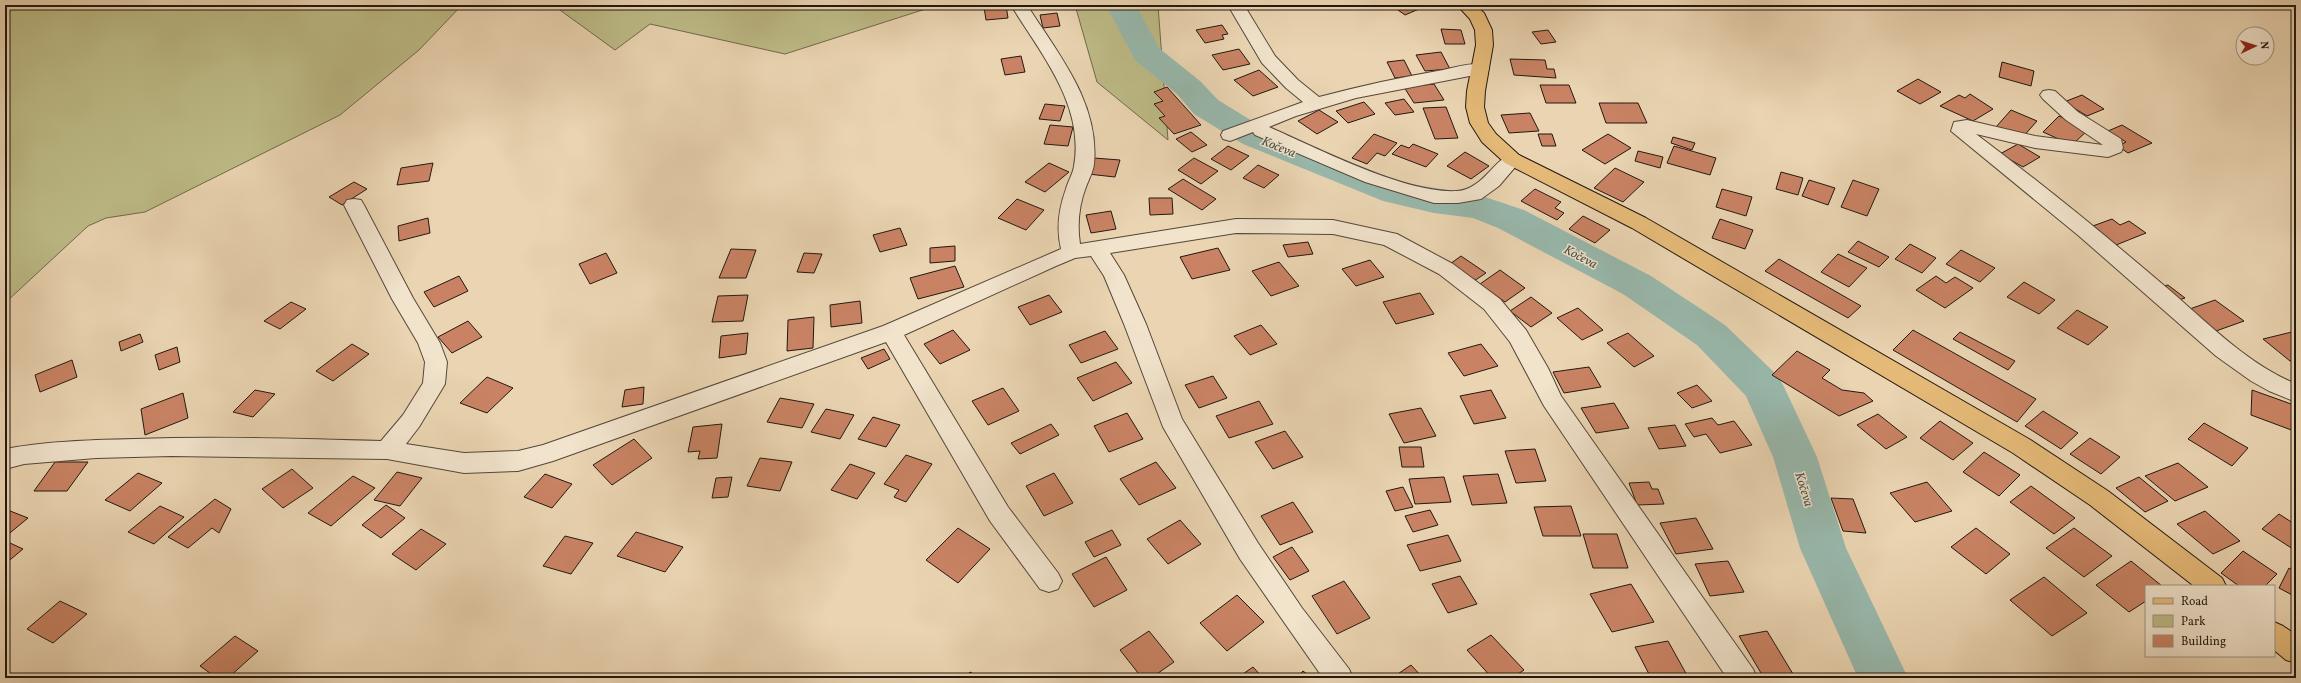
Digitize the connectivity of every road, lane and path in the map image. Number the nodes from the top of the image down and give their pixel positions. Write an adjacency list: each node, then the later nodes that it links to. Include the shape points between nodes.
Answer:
1 (1019, 5): 12 (street, via 1065,77 1083,124 1084,165 1069,212 1067,238)
2 (1465, 5): 4 (main road, via 1475,12 1485,27 1486,41)
3 (1237, 7): 6 (street, via 1268,59 1292,84)
4 (1480, 69): 6 (street, via 1401,82); 9 (main road, via 1476,100 1479,122 1494,144)
5 (2049, 95): 14 (street, via 2072,116 2114,143 2114,148 2108,151 2035,142 1967,126 1961,126 1960,131 2109,251 2252,372)
6 (1317, 104): 7 (street)
7 (1254, 125): 8 (street); 9 (street, via 1262,132 1372,178 1434,197 1458,198 1474,194 1492,182)
8 (1231, 135)
9 (1512, 159): 18 (main road, via 1639,223 2022,446 2100,498)
10 (354, 205): 15 (street, via 429,343 436,362 434,384 411,421)
11 (1096, 248): 12 (street); 21 (street, via 1114,275 1172,421 1250,551 1293,616); 22 (street, via 1236,226 1333,227 1390,240 1446,269 1492,304 1518,336 1552,400)
12 (1072, 252): 13 (street)
13 (891, 332): 15 (street, via 545,454 518,461 464,463); 17 (street, via 999,514)
14 (2296, 393)
15 (387, 450): 16 (street, via 96,448)
16 (5, 459)
17 (1049, 581)
18 (2212, 585)
19 (2275, 635): 20 (main road)
20 (2296, 651)
21 (1339, 678)
22 (1743, 678)

